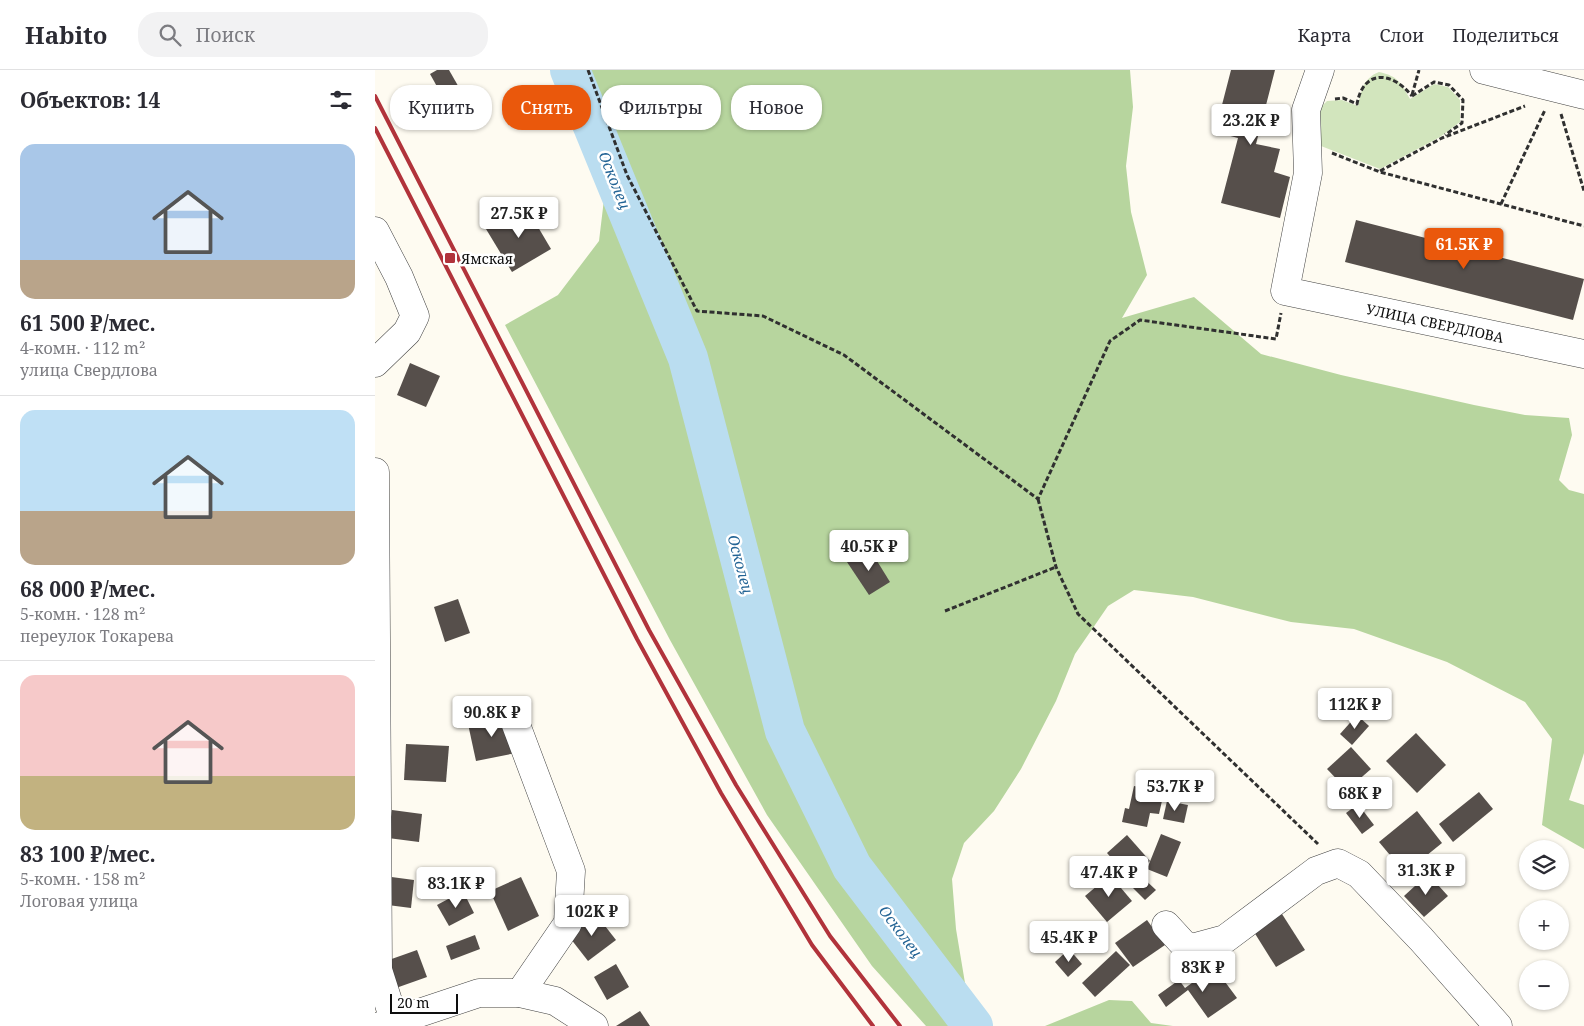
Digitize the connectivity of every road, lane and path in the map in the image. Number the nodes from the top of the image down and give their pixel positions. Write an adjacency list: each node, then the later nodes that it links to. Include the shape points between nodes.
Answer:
1 (588, 70): 24 (path, via 627,175 697,311 763,316 844,354)
2 (1320, 70): 20 (street, via 1306,110 1308,173)
3 (1419, 70): 8 (path)
4 (1484, 70): 7 (street)
5 (1373, 72): 9 (path, via 1360,87)
6 (1397, 76): 8 (path)
7 (1584, 95)
8 (1412, 96): 13 (path, via 1434,82 1449,85 1463,100 1462,123)
9 (1357, 104)
10 (1531, 104): 13 (path)
11 (1547, 105): 17 (path)
12 (1561, 112): 16 (path)
13 (1442, 138): 15 (path)
14 (1333, 153): 15 (path)
15 (1380, 172): 17 (path)
16 (1584, 191)
17 (1501, 204): 18 (path)
18 (1584, 226)
19 (375, 231): 22 (street, via 415,316 407,332)
20 (1285, 291): 21 (street, УЛИЦА СВЕРДЛОВА); 24 (path, via 1276,339 1140,320 1110,341)
21 (1584, 354)
22 (375, 363)
23 (375, 472): 31 (street, via 378,970)
24 (1039, 499): 25 (path)
25 (1056, 567): 26 (path); 28 (path, via 1079,614)
26 (945, 611)
27 (515, 722): 30 (street, via 571,871 569,923)
28 (1338, 862): 29 (street, via 1316,871 1225,939 1187,949); 33 (street, via 1359,874)
29 (1166, 925)
30 (520, 993): 31 (street, via 479,992); 32 (street, via 555,1001)
31 (387, 1023)
32 (594, 1026)
33 (1498, 1026)

